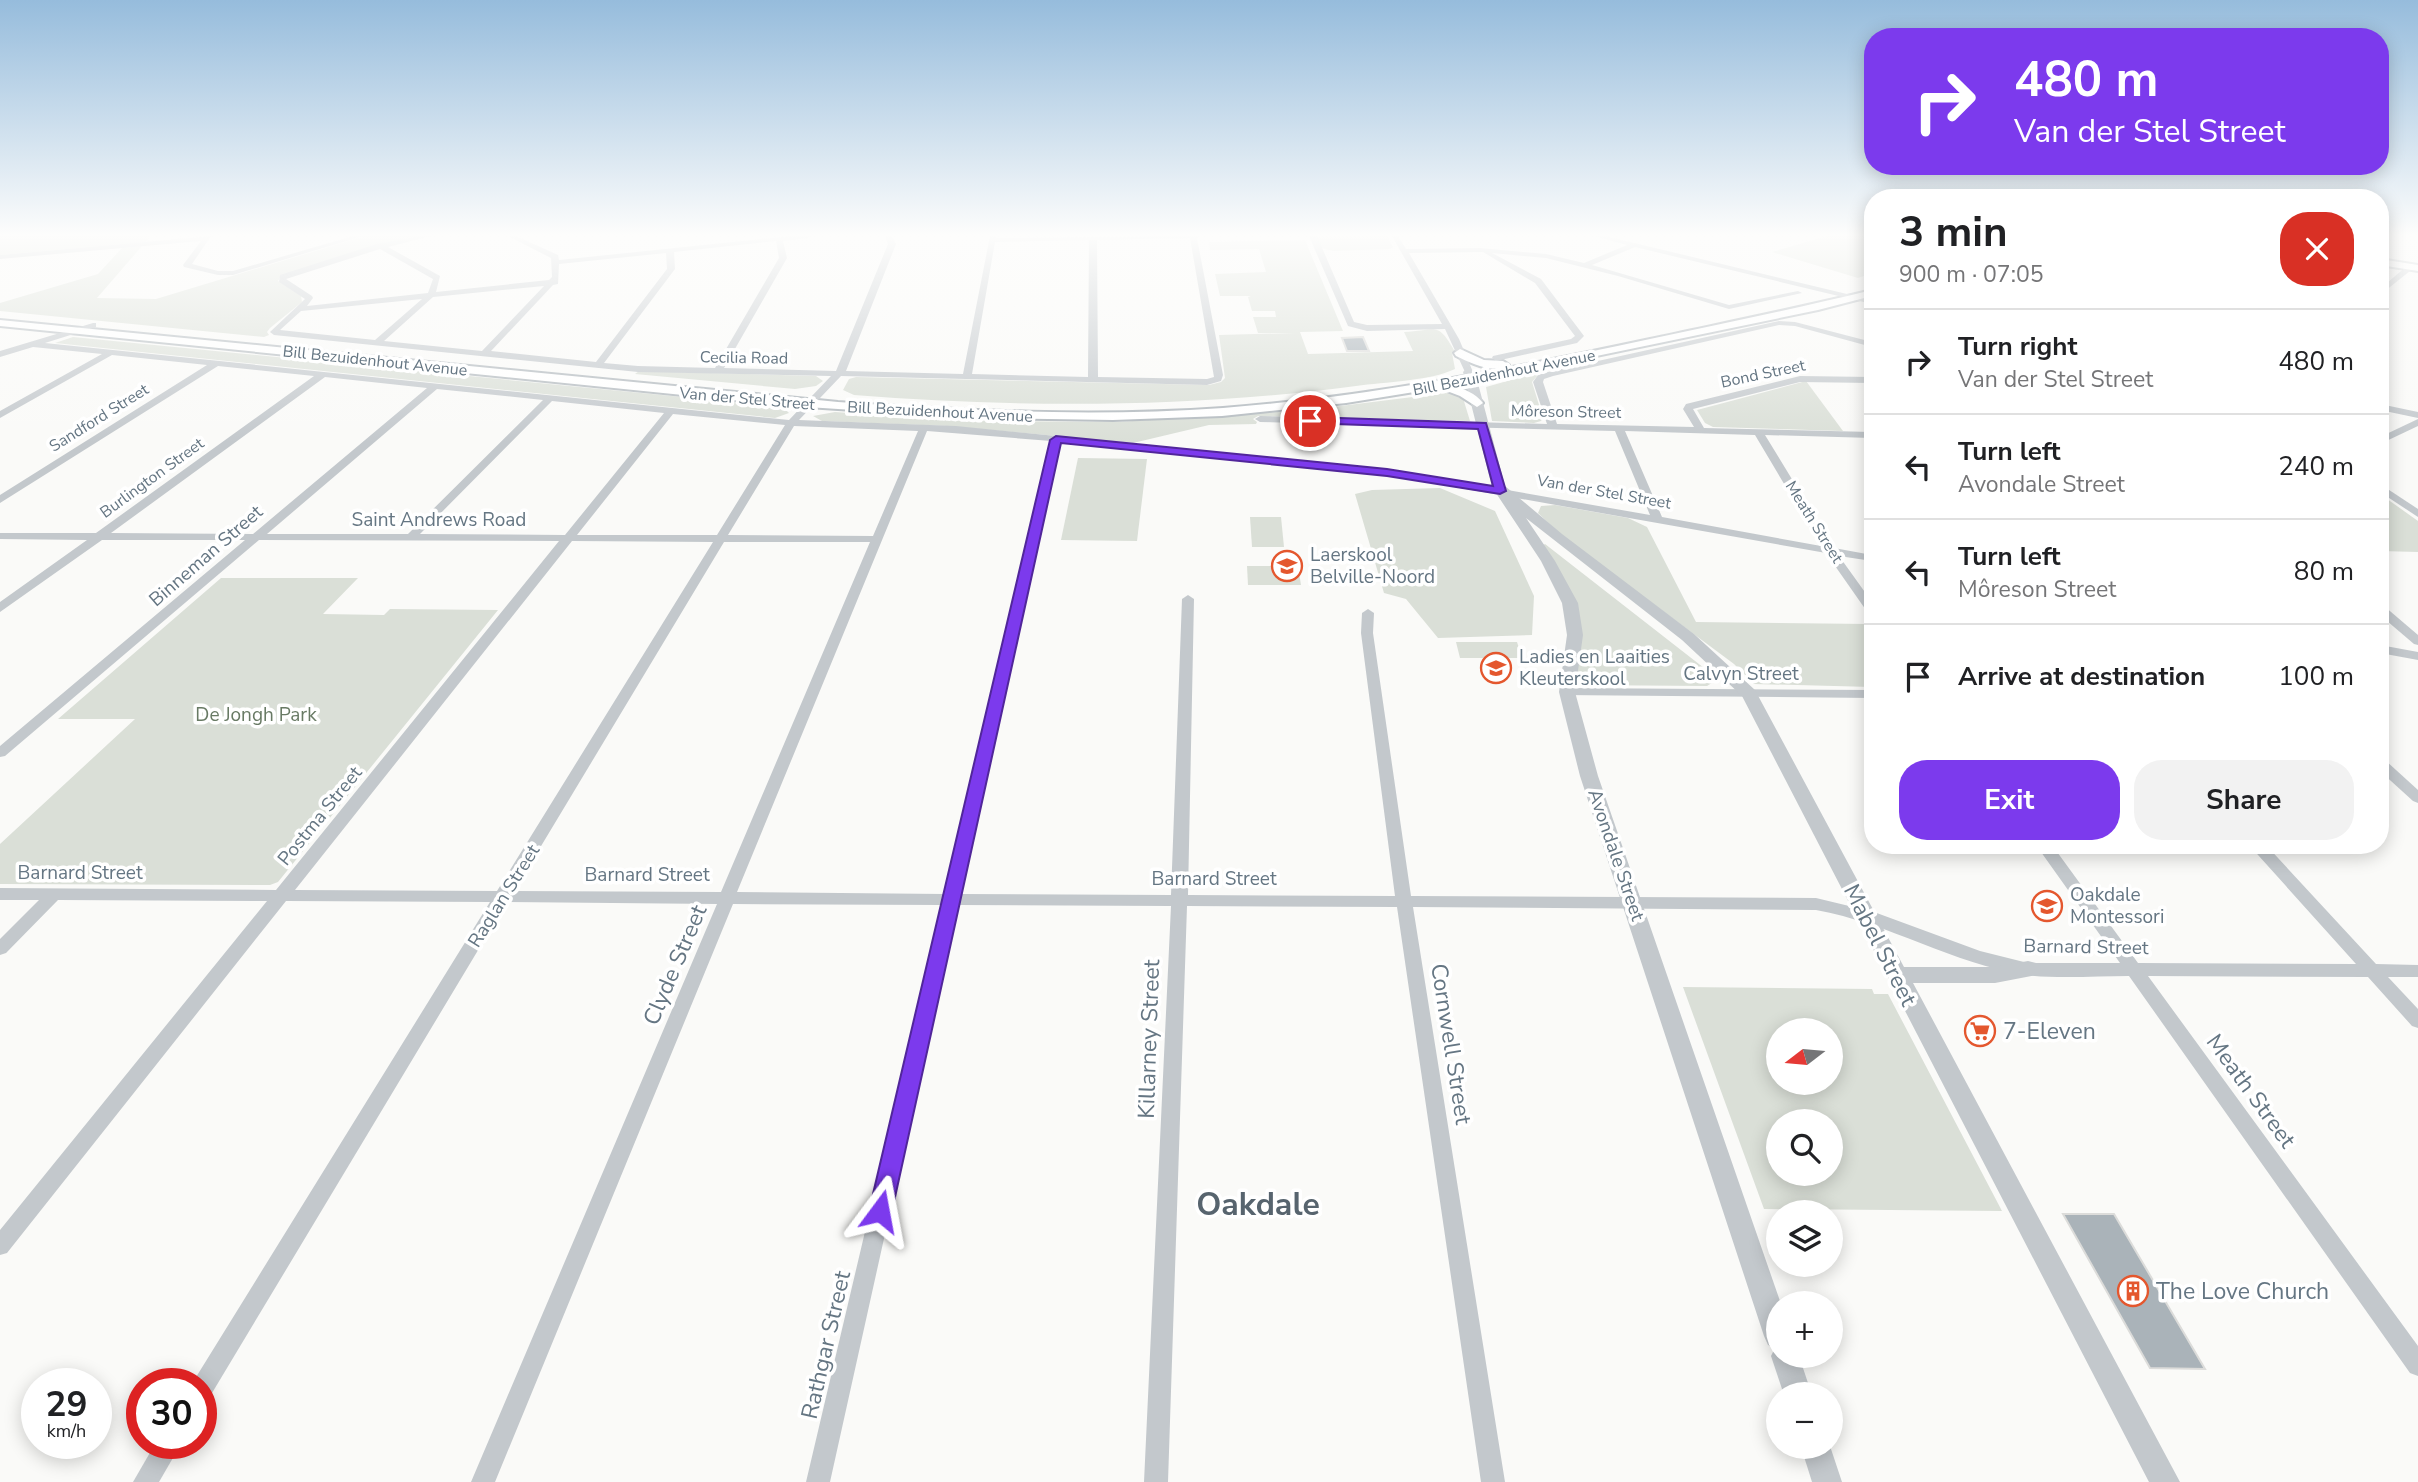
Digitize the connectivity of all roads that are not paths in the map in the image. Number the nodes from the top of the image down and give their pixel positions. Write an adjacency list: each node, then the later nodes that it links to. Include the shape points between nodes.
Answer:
1 (304, 305): 18 (street)
2 (337, 305): 18 (street)
3 (419, 305): 26 (street)
4 (532, 305): 30 (street)
5 (644, 305): 33 (street)
6 (756, 305): 34 (street)
7 (868, 305): 36 (street)
8 (980, 305): 38 (street)
9 (1093, 305): 39 (street)
10 (1206, 305): 39 (street, Cecilia Road, via 1219,375 1215,380)
11 (1343, 305): 22 (street, via 1351,324 1367,328)
12 (1435, 305): 22 (street)
13 (1556, 305): 31 (street, via 1580,337)
14 (1719, 305): 15 (street)
15 (1744, 305)
16 (1783, 305): 31 (main road, Bill Bezuidenhout Avenue)
17 (1819, 305): 37 (main road, Bill Bezuidenhout Avenue)
18 (302, 309): 26 (street, Cecilia Road, via 274,332)
19 (0, 315): 21 (main road, Bill Bezuidenhout Avenue)
20 (0, 323): 23 (main road, Bill Bezuidenhout Avenue)
21 (93, 325): 23 (street); 44 (main road, Bill Bezuidenhout Avenue)
22 (1447, 326): 28 (street)
23 (75, 331): 25 (street); 44 (main road, Bill Bezuidenhout Avenue)
24 (1864, 342): 54 (street, via 1779,323 1546,375 1538,382)
25 (33, 344): 27 (street, Van der Stel Street); 29 (street)
26 (375, 344): 30 (street, Cecilia Road)
27 (111, 352): 32 (street, Van der Stel Street); 48 (street)
28 (1460, 353): 31 (main road, via 1481,363); 37 (street)
29 (0, 354)
30 (484, 354): 33 (street, Cecilia Road)
31 (1500, 362): 37 (main road, Bill Bezuidenhout Avenue)
32 (216, 363): 35 (street, Van der Stel Street); 64 (street, Sandford Street)
33 (598, 365): 34 (street, Cecilia Road)
34 (718, 371): 36 (street, Cecilia Road)
35 (323, 374): 41 (street, Van der Stel Street); 68 (street, Burlington Street)
36 (840, 374): 38 (street, Cecilia Road); 44 (street, Raglan Street)
37 (1470, 376): 42 (main road, Bill Bezuidenhout Avenue); 44 (main road, Bill Bezuidenhout Avenue, via 1323,395 1159,407 997,408); 45 (street, Avondale Street)
38 (967, 377): 39 (street, Cecilia Road)
39 (1093, 380)
40 (1864, 380): 57 (street, Bond Street, via 1800,379 1691,405 1688,409)
41 (435, 386): 43 (street, Van der Stel Street); 69 (street, Binneman Street)
42 (1437, 387): 44 (main road, Bill Bezuidenhout Avenue, via 1325,402 1147,415 953,414); 45 (main road, via 1460,391)
43 (550, 398): 47 (street, Van der Stel Street); 70 (street)
44 (813, 400): 52 (street, Raglan Street)
45 (1477, 403): 53 (street, Avondale Street)
46 (2389, 409): 49 (street)
47 (671, 410): 52 (street, Van der Stel Street); 71 (street, Postma Street)
48 (0, 415)
49 (2418, 415)
50 (1260, 419): 53 (street, Môreson Street)
51 (2418, 422): 60 (street)
52 (791, 423): 55 (street, Van der Stel Street); 72 (street, Raglan Street)
53 (1483, 426): 54 (street, Môreson Street); 62 (street, Avondale Street)
54 (1553, 427): 56 (street, Môreson Street)
55 (924, 428): 61 (street, Van der Stel Street); 73 (street, Clyde Street)
56 (1619, 429): 57 (street, Môreson Street); 66 (street)
57 (1699, 430): 58 (street, Môreson Street)
58 (1758, 432): 59 (street, Môreson Street); 74 (street, Meath Street)
59 (1864, 435)
60 (2389, 436)
61 (1056, 440): 62 (street, Van der Stel Street, via 1387,472); 97 (street, Rathgar Street)
62 (1501, 490): 66 (street, Van der Stel Street); 84 (street, Avondale Street, via 1570,603 1575,635); 85 (street, Mabel Street, via 1683,632)
63 (2389, 493): 65 (street)
64 (0, 500)
65 (2418, 514)
66 (1657, 519): 74 (street, Van der Stel Street)
67 (0, 536): 68 (street, Saint Andrews Road)
68 (98, 537): 69 (street, Saint Andrews Road); 78 (street, Burlington Street)
69 (254, 537): 70 (street, Saint Andrews Road); 87 (street, Binneman Street)
70 (410, 538): 71 (street, Saint Andrews Road)
71 (567, 538): 72 (street, Saint Andrews Road); 94 (street, Postma Street)
72 (721, 539): 73 (street, Saint Andrews Road); 95 (street, Raglan Street)
73 (878, 539): 96 (street, Clyde Street)
74 (1830, 550): 75 (street, Van der Stel Street); 77 (street, Meath Street)
75 (1864, 556)
76 (1188, 599): 98 (street, Killarney Street)
77 (1864, 599)
78 (0, 608)
79 (1368, 613): 99 (street, Cornwell Street)
80 (2389, 617): 81 (street)
81 (2418, 641)
82 (2389, 651): 83 (street)
83 (2418, 656)
84 (1567, 692): 85 (street, Calvyn Street); 100 (street, Avondale Street, via 1589,776)
85 (1749, 694): 86 (street, Calvyn Street); 101 (street, Mabel Street)
86 (1864, 694)
87 (0, 753)
88 (2389, 771): 89 (street)
89 (2418, 798)
90 (2051, 854): 104 (street, Meath Street)
91 (2265, 854): 105 (street)
92 (0, 894): 93 (street, Barnard Street)
93 (54, 894): 94 (street, Barnard Street); 102 (street)
94 (281, 896): 95 (street, Barnard Street); 109 (street, Postma Street)
95 (503, 896): 96 (street, Barnard Street); 112 (street, Raglan Street)
96 (729, 897): 97 (street, Barnard Street); 116 (street, Clyde Street)
97 (951, 898): 98 (street, Barnard Street); 117 (street, Rathgar Street)
98 (1179, 900): 99 (street, Barnard Street); 118 (street, Killarney Street)
99 (1404, 901): 100 (street, Barnard Street); 119 (street, Cornwell Street)
100 (1632, 902): 101 (street, Barnard Street, via 1816,904); 110 (street, Avondale Street)
101 (1866, 916): 103 (street, Barnard Street, via 1969,954); 107 (street, Mabel Street)
102 (0, 950)
103 (2028, 969): 104 (street, Barnard Street); 107 (street, via 1995,975)
104 (2134, 969): 105 (street, Barnard Street); 111 (street, Meath Street)
105 (2371, 970): 106 (street, Barnard Street); 108 (street)
106 (2418, 971)
107 (1896, 975): 121 (street, Mabel Street)
108 (2418, 1021)
109 (0, 1246)
110 (1766, 1300)
111 (2418, 1365)
112 (214, 1368)
113 (160, 1459): 115 (street)
114 (1820, 1459): 120 (street)
115 (145, 1482)
116 (483, 1482)
117 (818, 1482)
118 (1156, 1482)
119 (1493, 1482)
120 (1827, 1482)
121 (2165, 1482)

